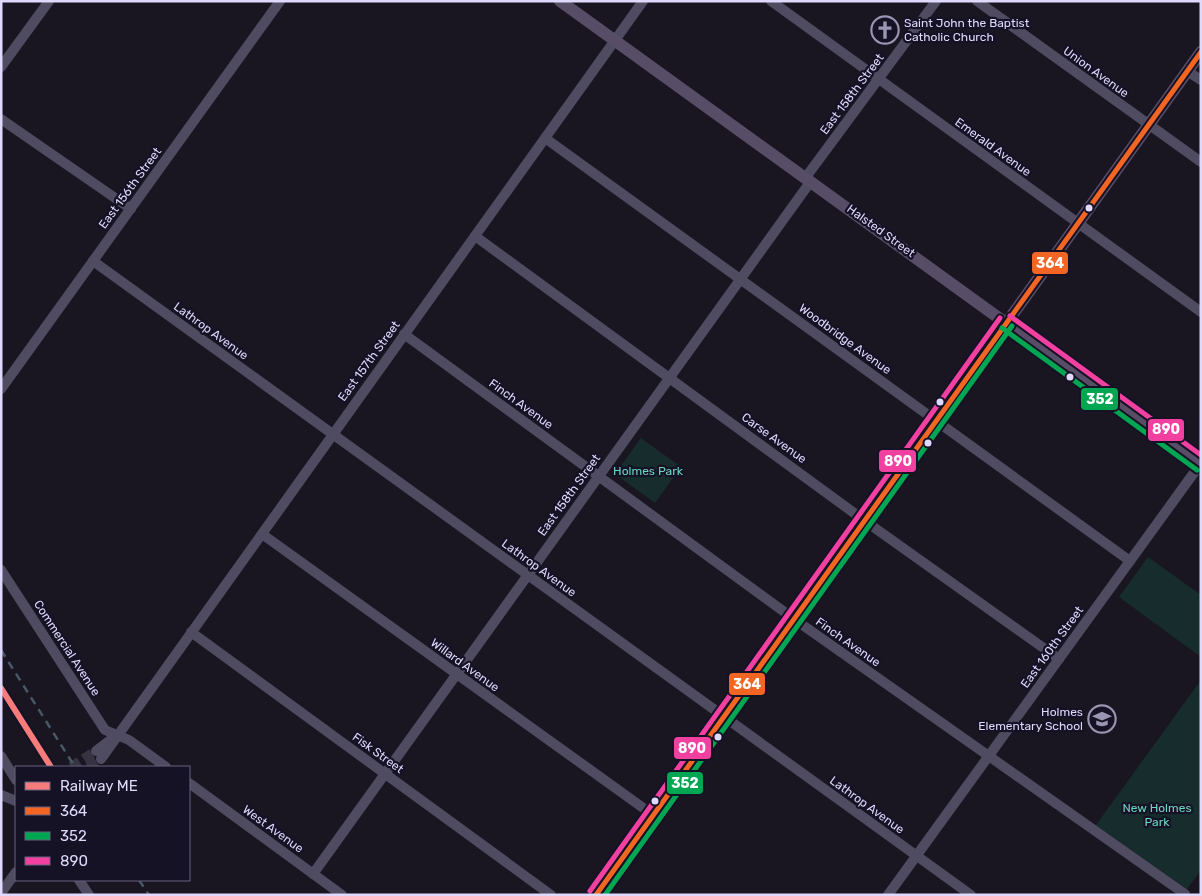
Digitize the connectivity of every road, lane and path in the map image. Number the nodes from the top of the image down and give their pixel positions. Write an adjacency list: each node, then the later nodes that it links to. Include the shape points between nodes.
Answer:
1 (49, 1): 10 (street)
2 (280, 1): 19 (street, East 156th Street)
3 (560, 1): 8 (main road, Halsted Street)
4 (643, 1): 8 (street, East 157th Street)
5 (771, 1): 12 (street, Emerald Avenue)
6 (936, 1): 12 (street, East 158th Street)
7 (977, 1): 15 (street, Union Avenue)
8 (615, 40): 16 (street, East 157th Street); 18 (main road, Halsted Street)
9 (1201, 52): 11 (main road)
10 (1, 67)
11 (1187, 71): 13 (street); 15 (main road)
12 (879, 79): 18 (street, East 158th Street); 20 (street, Emerald Avenue)
13 (1201, 80)
14 (1, 119): 19 (street)
15 (1148, 125): 17 (street, Union Avenue); 20 (main road)
16 (545, 138): 21 (street, East 157th Street); 23 (street, Woodbridge Avenue)
17 (1201, 162)
18 (808, 179): 23 (street, East 158th Street); 25 (main road, Halsted Street)
19 (131, 209): 22 (street, East 156th Street)
20 (1077, 223): 24 (street, Emerald Avenue); 25 (main road)
21 (475, 236): 26 (street, East 157th Street); 27 (street, Carse Avenue)
22 (93, 261): 28 (street, East 156th Street); 30 (street, Lathrop Avenue)
23 (740, 278): 27 (street, East 158th Street); 29 (street, Woodbridge Avenue)
24 (1201, 312)
25 (1006, 322): 29 (main road); 31 (main road, Halsted Street)
26 (404, 334): 30 (street, East 157th Street); 32 (street, Finch Avenue)
27 (669, 377): 32 (street, East 158th Street); 33 (street, Carse Avenue)
28 (1, 389)
29 (936, 420): 33 (main road); 35 (street, Woodbridge Avenue)
30 (332, 434): 34 (street, East 157th Street); 37 (street, Lathrop Avenue)
31 (1201, 463): 35 (street, East 160th Street)
32 (598, 476): 37 (street, East 158th Street); 38 (street, Finch Avenue)
33 (865, 521): 38 (main road); 40 (street, Carse Avenue)
34 (262, 534): 39 (street, East 157th Street); 41 (street, Willard Avenue)
35 (1130, 561): 40 (street, East 160th Street)
36 (1, 570): 43 (street, Commercial Avenue, via 105,730)
37 (527, 575): 41 (street, East 158th Street); 42 (street, Lathrop Avenue)
38 (794, 619): 42 (main road); 46 (street, Finch Avenue)
39 (191, 632): 43 (street, East 157th Street); 48 (street, Fisk Street)
40 (1059, 659): 46 (street, East 160th Street)
41 (456, 674): 48 (street, East 158th Street); 53 (street, Willard Avenue)
42 (724, 717): 53 (main road); 54 (street, Lathrop Avenue)
43 (116, 736): 44 (street, East 157th Street); 47 (street, via 129,740)
44 (99, 755)
45 (1, 756): 49 (street)
46 (989, 756): 54 (street, East 160th Street); 59 (street, Finch Avenue)
47 (165, 766)
48 (385, 773): 56 (street, East 158th Street); 62 (street, Fisk Street)
49 (15, 778)
50 (190, 785): 56 (street, West Avenue)
51 (1, 795): 52 (street)
52 (15, 801)
53 (653, 815): 63 (main road)
54 (917, 856): 64 (street, East 160th Street); 65 (street, Lathrop Avenue)
55 (15, 873): 58 (street)
56 (313, 874): 61 (street, West Avenue)
57 (80, 881): 60 (street)
58 (1, 893)
59 (1185, 894)
60 (89, 895)
61 (342, 895)
62 (551, 895)
63 (596, 895)
64 (888, 895)
65 (971, 895)

